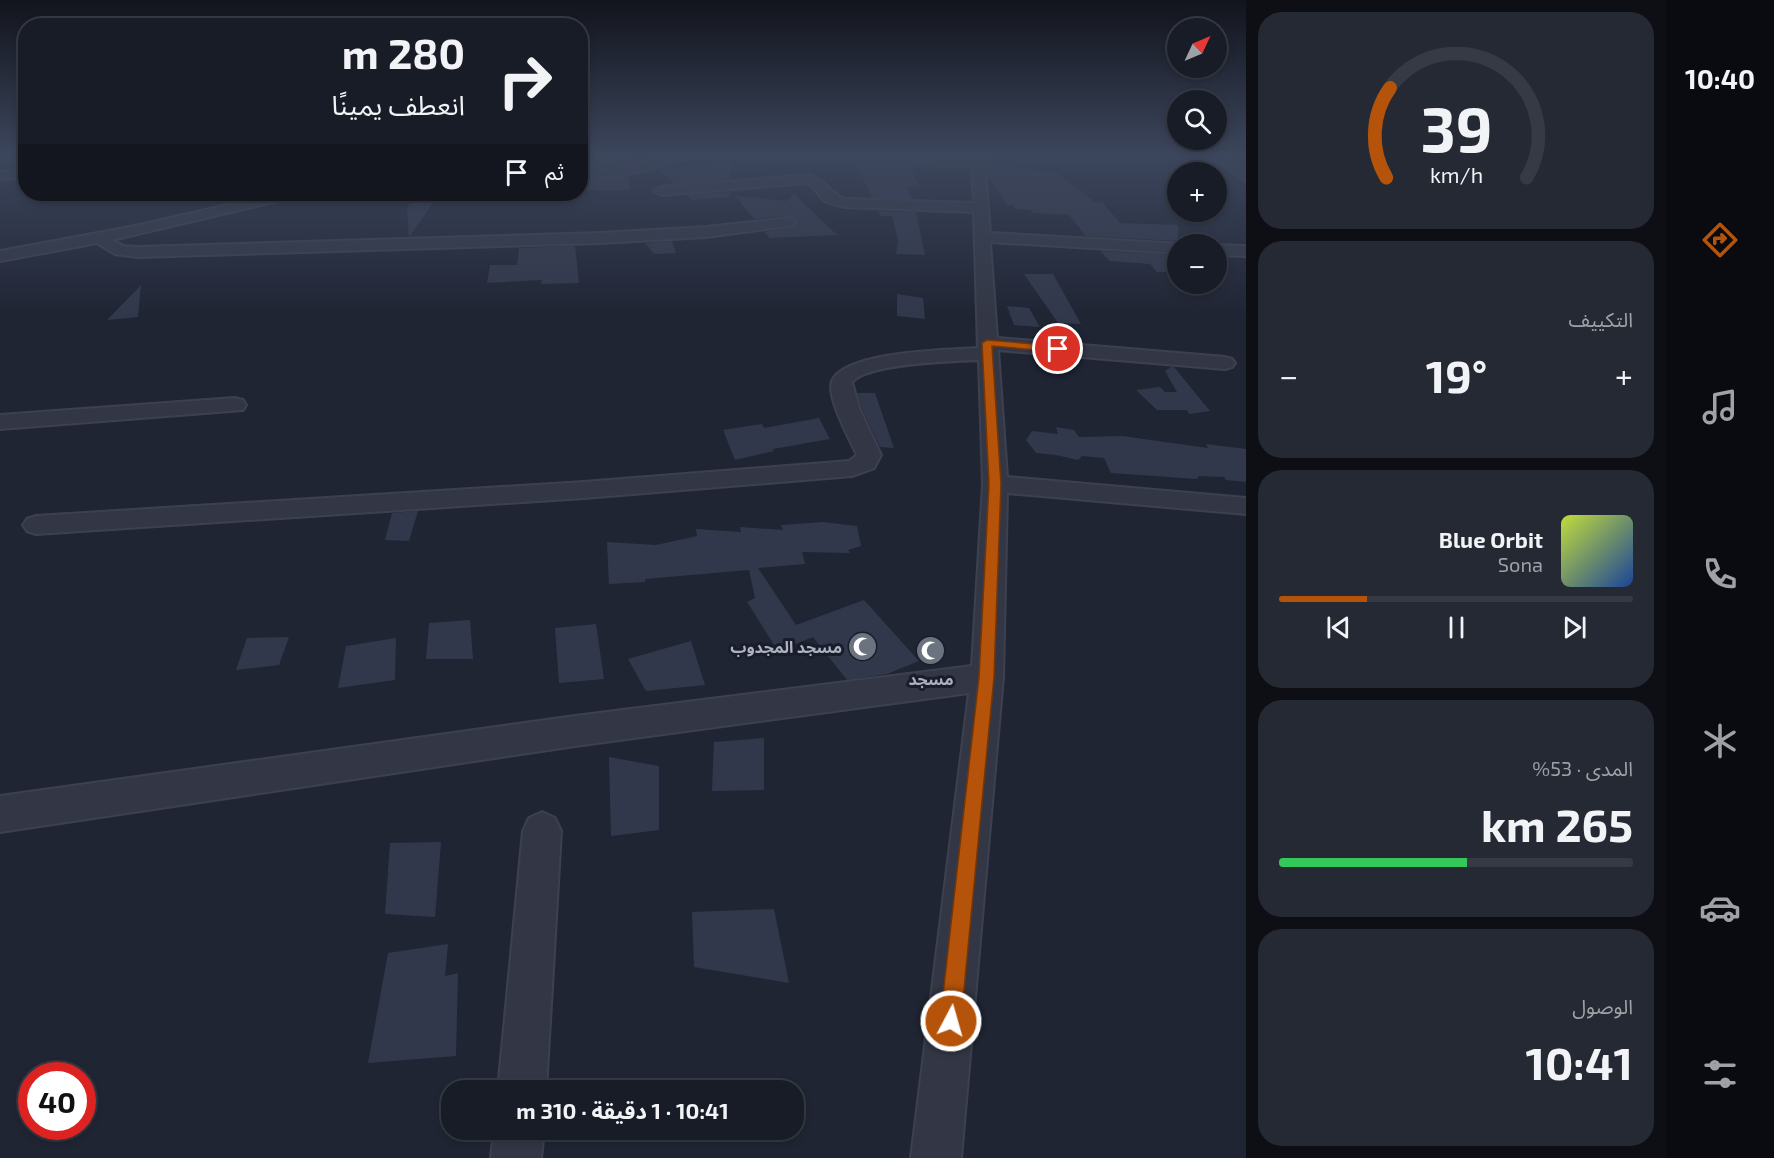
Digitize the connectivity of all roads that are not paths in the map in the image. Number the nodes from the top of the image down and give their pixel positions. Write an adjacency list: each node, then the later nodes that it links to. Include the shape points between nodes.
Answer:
1 (236, 207): 6 (street)
2 (872, 207): 5 (street)
3 (980, 207): 5 (street)
4 (789, 222): 7 (street, via 705,224 600,238 137,252 121,251)
5 (981, 223): 8 (street); 13 (street)
6 (130, 232): 7 (street); 11 (street)
7 (104, 242): 12 (street)
8 (1167, 247)
9 (1227, 250): 10 (street)
10 (1246, 251)
11 (0, 256)
12 (22, 269)
13 (987, 348): 14 (street); 17 (street); 19 (street, via 881,362 847,375 842,382 846,405 869,455 865,463 852,468 584,490)
14 (1225, 363)
15 (235, 405): 16 (street)
16 (0, 422)
17 (995, 484): 18 (street); 20 (street)
18 (1246, 506)
19 (36, 525)
20 (987, 677): 21 (street, via 575,731); 26 (street)
21 (0, 814)
22 (542, 831): 23 (street)
23 (523, 1080)
24 (518, 1140): 25 (street)
25 (516, 1158)
26 (936, 1158)

